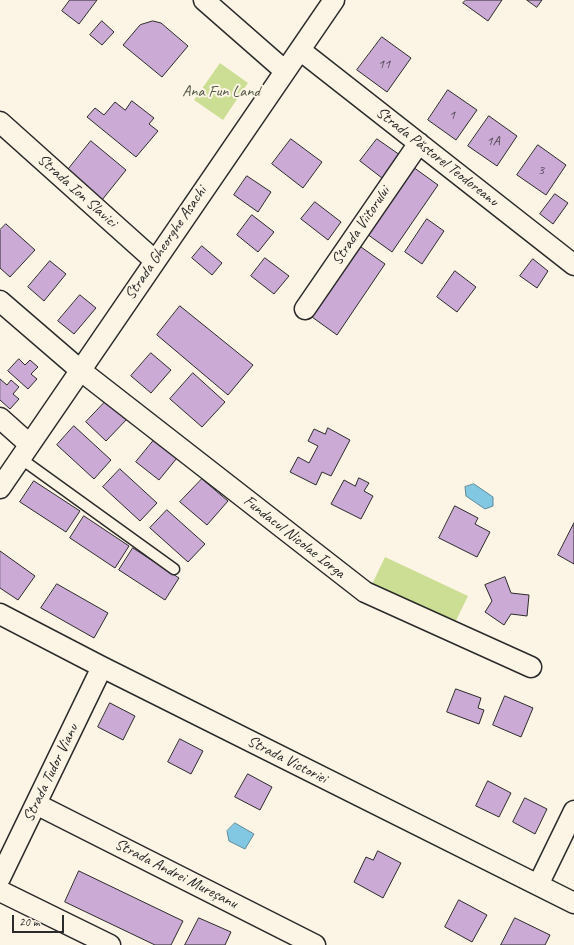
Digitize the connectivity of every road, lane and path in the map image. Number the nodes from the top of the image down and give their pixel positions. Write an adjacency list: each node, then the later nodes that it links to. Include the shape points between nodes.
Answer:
1 (204, 0): 4 (street)
2 (334, 0): 3 (street, Strada Gheorghe Asachi)
3 (300, 50): 4 (street, Strada Gheorghe Asachi); 6 (street, Strada Păstorel Teodoreanu)
4 (285, 71): 7 (street, Strada Gheorghe Asachi)
5 (0, 122): 7 (street, Strada Ion Slavici)
6 (419, 143): 8 (street, Strada Păstorel Teodoreanu); 10 (street, Strada Viitorului)
7 (154, 260): 11 (street, Strada Gheorghe Asachi)
8 (574, 265)
9 (0, 301): 11 (street, Fundacul Nicolae Iorga)
10 (305, 309)
11 (80, 370): 13 (street, Strada Gheorghe Asachi); 18 (street, Fundacul Nicolae Iorga, via 365,592)
12 (0, 418): 13 (street)
13 (25, 451): 14 (street, Strada Gheorghe Asachi); 15 (lane)
14 (0, 488)
15 (174, 569)
16 (0, 614): 17 (street, Strada Victoriei)
17 (102, 667): 19 (street, Strada Tudor Vianu); 22 (street, Strada Victoriei)
18 (531, 667)
19 (36, 804): 21 (street, Strada Tudor Vianu); 26 (street, Strada Andrei Mureșanu)
20 (574, 811): 22 (street)
21 (0, 878)
22 (538, 885): 24 (street, Strada Victoriei)
23 (0, 891): 25 (street)
24 (574, 903)
25 (110, 945)
26 (315, 945)

